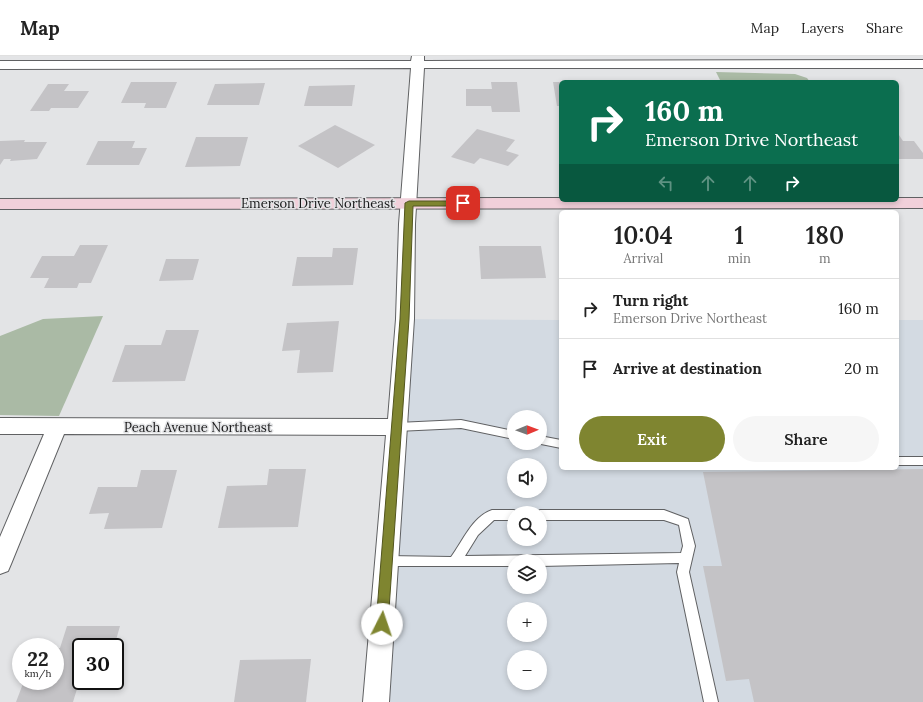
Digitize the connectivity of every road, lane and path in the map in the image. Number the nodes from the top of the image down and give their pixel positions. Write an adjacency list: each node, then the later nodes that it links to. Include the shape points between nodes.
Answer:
1 (207, 60): 2 (street); 5 (street)
2 (418, 60): 3 (street); 6 (street)
3 (630, 60): 4 (street)
4 (923, 64)
5 (0, 65)
6 (409, 203): 7 (street, Emerson Drive Northeast); 8 (street, Emerson Drive Northeast); 11 (street, via 405,319)
7 (923, 203)
8 (0, 204)
9 (0, 426): 10 (street, Peach Avenue Northeast)
10 (57, 426): 11 (street, Peach Avenue Northeast); 22 (street)
11 (397, 427): 12 (lane, via 461,424); 20 (street)
12 (507, 434)
13 (547, 441): 14 (lane)
14 (559, 444)
15 (899, 461): 16 (lane)
16 (923, 461)
17 (507, 515): 21 (lane, via 492,515 474,531)
18 (547, 515): 19 (lane, via 664,515 684,522 689,546)
19 (686, 558): 21 (lane); 24 (lane, via 684,572)
20 (387, 561): 21 (lane); 23 (street)
21 (454, 562)
22 (0, 564)
23 (376, 702)
24 (711, 702)

